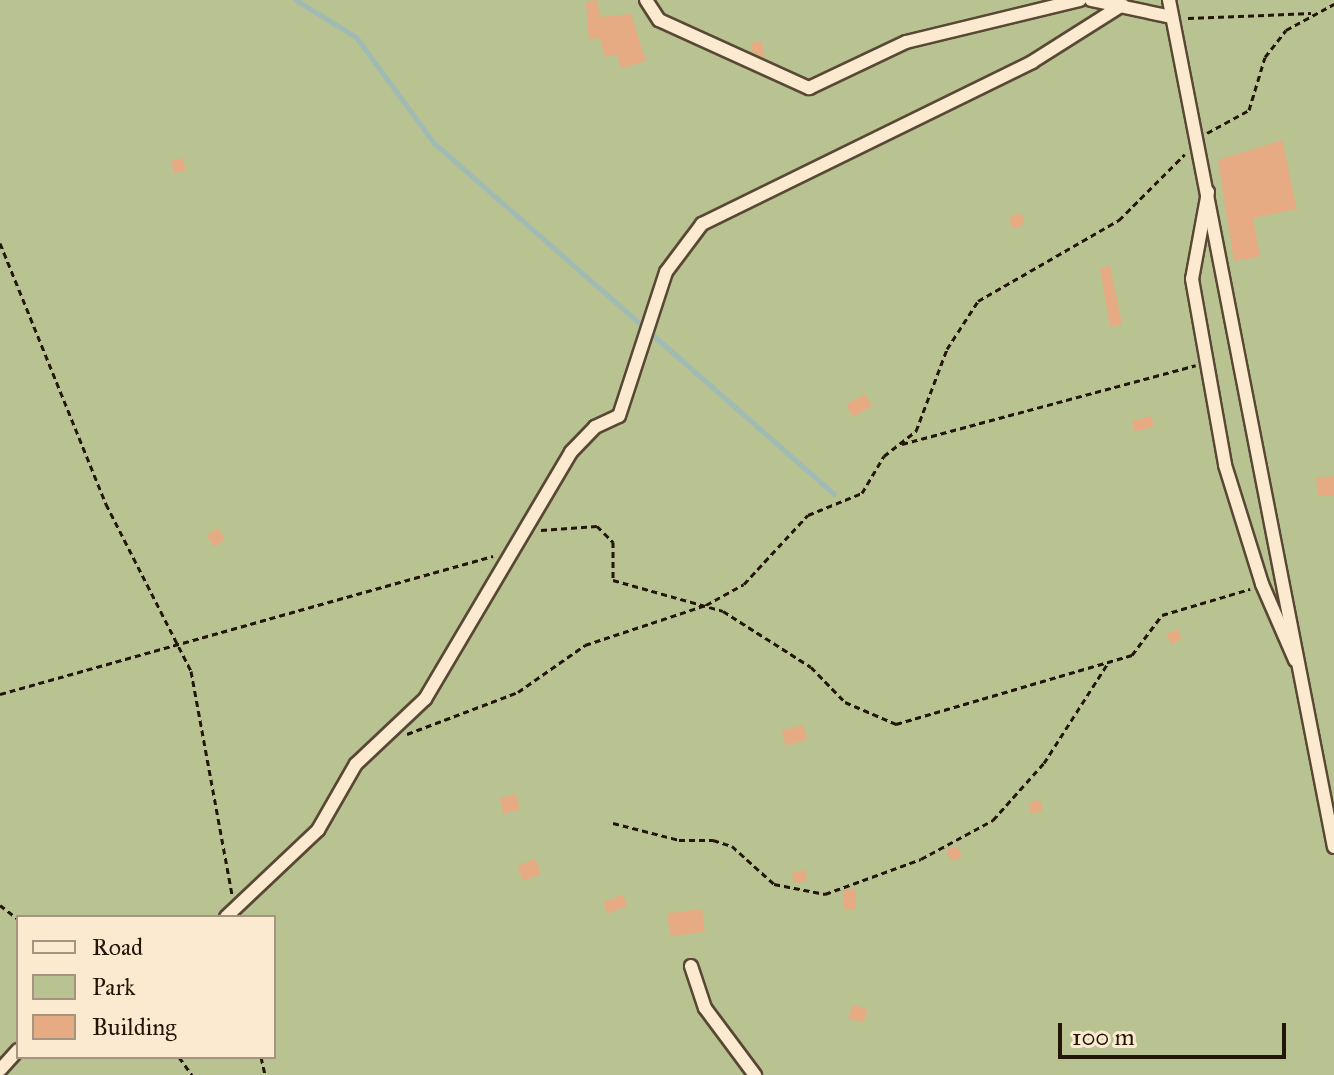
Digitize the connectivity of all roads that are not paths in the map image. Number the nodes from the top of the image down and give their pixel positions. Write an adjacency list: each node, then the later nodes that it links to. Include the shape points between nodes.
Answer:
1 (646, 0): 2 (street, via 659,20 809,88 906,42)
2 (1080, 0)
3 (1091, 0): 5 (street)
4 (1169, 0): 6 (street)
5 (1122, 5): 6 (street); 10 (street, via 1084,34 944,108 888,127 834,162 710,217 666,272 619,416 582,438 522,531 460,648 387,738 356,764 318,830)
6 (1172, 17): 7 (street)
7 (1209, 187): 8 (street); 8 (street, via 1191,265 1225,465 1262,584)
8 (1304, 681): 9 (street)
9 (1334, 847)
10 (231, 914)
11 (691, 966): 14 (street, via 705,1008)
12 (16, 1052): 13 (street)
13 (0, 1070)
14 (755, 1075)

